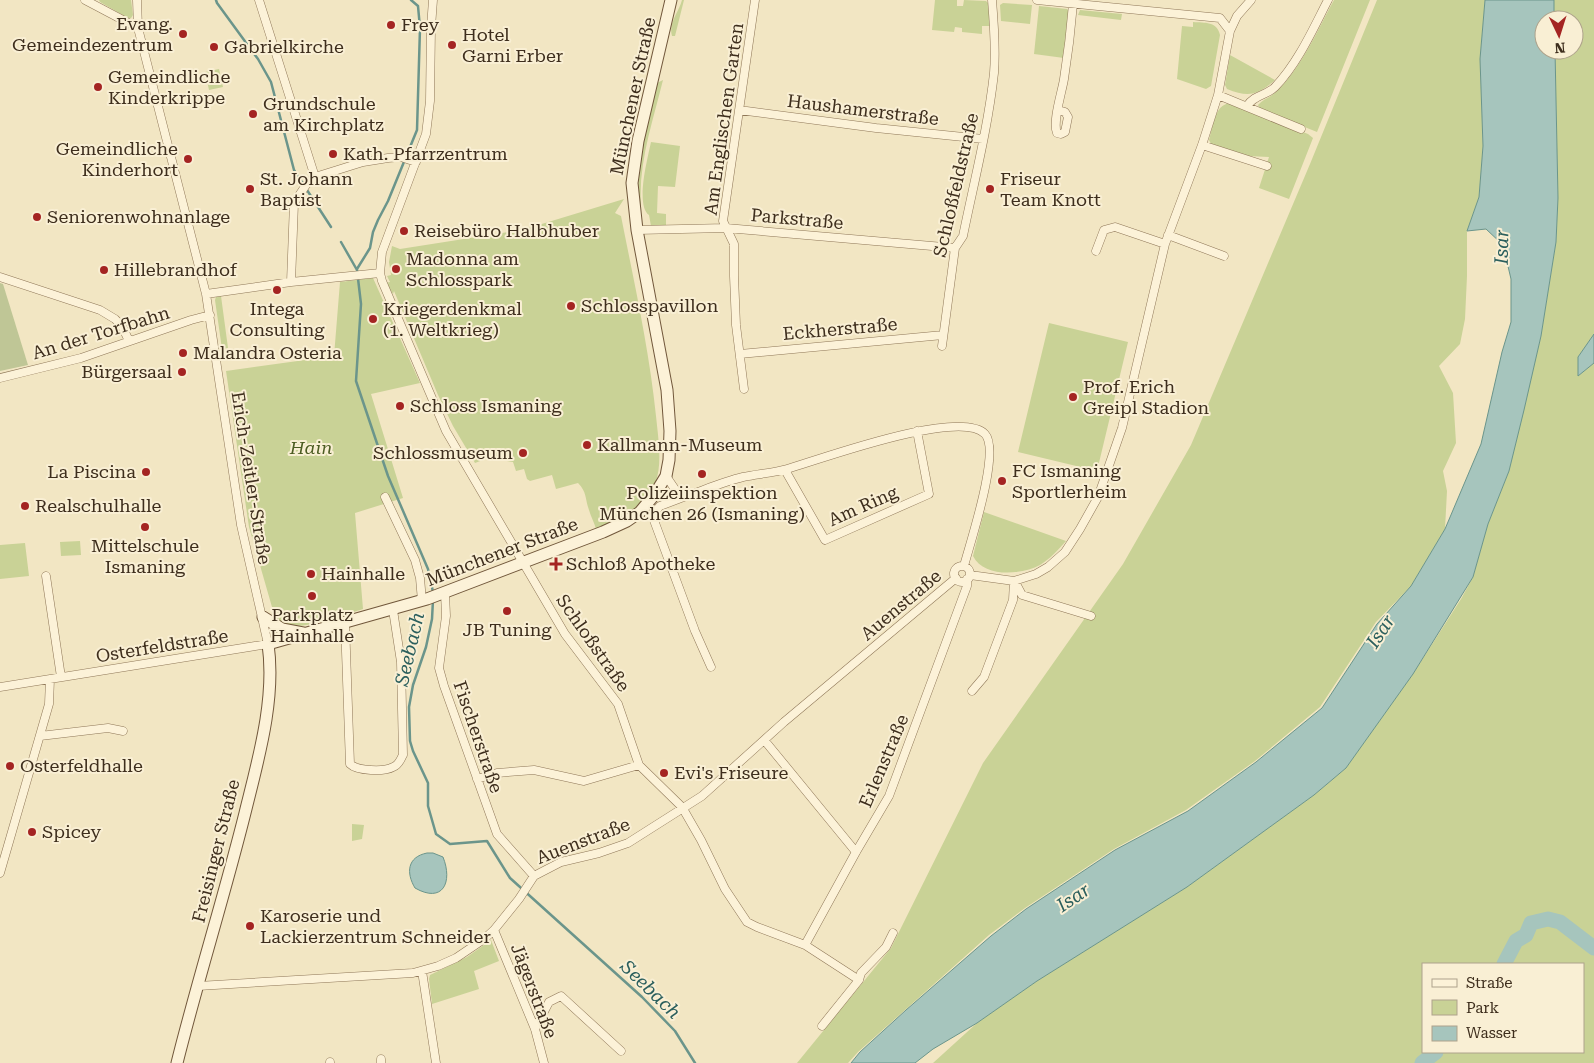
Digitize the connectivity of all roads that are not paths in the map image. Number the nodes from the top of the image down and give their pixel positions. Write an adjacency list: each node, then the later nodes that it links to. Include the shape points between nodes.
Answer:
1 (86, 0): 14 (street)
2 (137, 0): 14 (street, Erich-Zeitler-Straße)
3 (260, 0): 25 (street)
4 (433, 0): 23 (street, via 426,134)
5 (671, 0): 27 (main road, Münchener Straße, via 634,166 632,193)
6 (755, 0): 18 (street, Am Englischen Garten)
7 (992, 0): 21 (street, Schloßfeldstraße, via 994,73)
8 (1037, 0): 11 (street)
9 (1251, 0): 12 (street)
10 (1328, 0): 17 (street, via 1296,60 1275,88 1252,99)
11 (1074, 4): 13 (street); 19 (street)
12 (1237, 16): 13 (street); 15 (street)
13 (1220, 18): 15 (street)
14 (138, 28): 36 (street, Erich-Zeitler-Straße)
15 (1230, 31): 16 (street)
16 (1218, 94): 17 (street); 22 (street)
17 (1247, 106): 20 (street)
18 (739, 110): 21 (street, Haushamerstraße); 26 (street, Am Englischen Garten, via 722,221)
19 (1058, 110)
20 (1301, 129)
21 (983, 139): 30 (street, Schloßfeldstraße, via 963,236)
22 (1202, 145): 24 (street); 28 (street)
23 (410, 160): 25 (street, via 388,158 363,162); 33 (street, via 382,252)
24 (1266, 166)
25 (315, 177): 35 (street, via 294,203)
26 (726, 228): 27 (street, Parkstraße); 30 (street, Parkstraße); 41 (street, Am Englischen Garten, via 734,244)
27 (636, 230): 46 (main road, Münchener Straße, via 667,390 670,451)
28 (1168, 236): 29 (street); 32 (street)
29 (1165, 244): 31 (street, via 1115,227 1104,230); 56 (street, via 1122,428 1098,497 1065,552 1036,574)
30 (955, 248): 38 (street, Schloßfeldstraße)
31 (1096, 251)
32 (1224, 256)
33 (380, 273): 35 (street); 51 (street, Schloßstraße, via 446,431)
34 (0, 277): 39 (street, via 100,310 122,326)
35 (291, 282): 36 (street)
36 (206, 294): 37 (street, Erich-Zeitler-Straße)
37 (210, 315): 39 (street, An der Torfbahn); 60 (street, Erich-Zeitler-Straße, via 241,525)
38 (943, 335): 40 (street, Schloßfeldstraße); 41 (street, Eckherstraße)
39 (129, 341): 42 (street, An der Torfbahn, via 81,358)
40 (942, 346)
41 (740, 354): 43 (street, Am Englischen Garten)
42 (0, 378)
43 (744, 390)
44 (917, 431): 45 (street); 45 (street, Am Ring, via 930,494 825,540); 52 (street, via 966,426 985,434 990,443 982,502)
45 (784, 470): 48 (street, via 742,478)
46 (666, 476): 48 (street); 49 (main road, Münchener Straße)
47 (385, 497): 57 (street, Fischerstraße, via 415,560 420,578)
48 (682, 498): 50 (street, via 660,506)
49 (640, 512): 50 (street); 51 (main road, Münchener Straße, via 603,532)
50 (652, 515): 64 (street)
51 (523, 562): 57 (main road, Münchener Straße); 72 (street, Schloßstraße, via 565,634 618,704)
52 (964, 566): 54 (street, via 968,568); 55 (street, via 955,571)
53 (46, 576): 65 (street)
54 (969, 577): 55 (street, via 960,581); 56 (street); 75 (street, Erlenstraße, via 889,796)
55 (956, 578): 71 (street, Auenstraße)
56 (1014, 581): 59 (street, via 1022,595); 68 (street, via 1013,600 984,677)
57 (433, 597): 58 (main road, Münchener Straße); 73 (street, Fischerstraße, via 446,616 439,668)
58 (393, 610): 61 (main road, Münchener Straße); 61 (street, via 400,662 402,754 399,764 392,768 361,770 350,764)
59 (1091, 616)
60 (263, 617): 62 (main road, via 282,629); 63 (street, Erich-Zeitler-Straße)
61 (345, 623): 62 (main road, Münchener Straße)
62 (307, 634): 63 (main road, Münchener Straße)
63 (268, 644): 65 (street, Osterfeldstraße); 83 (main road, Freisinger Straße, via 271,665 262,743)
64 (711, 667)
65 (60, 677): 66 (street, Osterfeldstraße)
66 (50, 679): 67 (street, Osterfeldstraße); 70 (street, via 49,704)
67 (0, 687)
68 (972, 691)
69 (122, 730): 70 (street, via 108,728)
70 (40, 736): 76 (street)
71 (765, 741): 74 (street, Auenstraße, via 702,796); 75 (street)
72 (639, 765): 73 (street, via 584,781 534,770 497,773); 74 (street, Schloßstraße)
73 (477, 779): 77 (street, Fischerstraße, via 497,834)
74 (682, 807): 77 (street, Auenstraße, via 628,843 561,862); 80 (street, Schloßstraße, via 725,889 747,922)
75 (856, 852): 80 (street, Erlenstraße)
76 (0, 873)
77 (534, 876): 78 (street, Auenstraße)
78 (494, 930): 81 (street, Auenstraße, via 456,958); 85 (street, Jägerstraße)
79 (893, 933): 82 (street, via 886,947 861,973)
80 (805, 945): 82 (street, Schloßstraße)
81 (422, 971): 83 (street, Auenstraße); 88 (street)
82 (859, 980): 84 (street)
83 (198, 986): 87 (main road, Freisinger Straße)
84 (822, 1026)
85 (535, 1029): 86 (street, via 549,1002 561,996); 89 (street, Jägerstraße)
86 (621, 1051)
87 (177, 1063)
88 (436, 1063)
89 (544, 1063)

